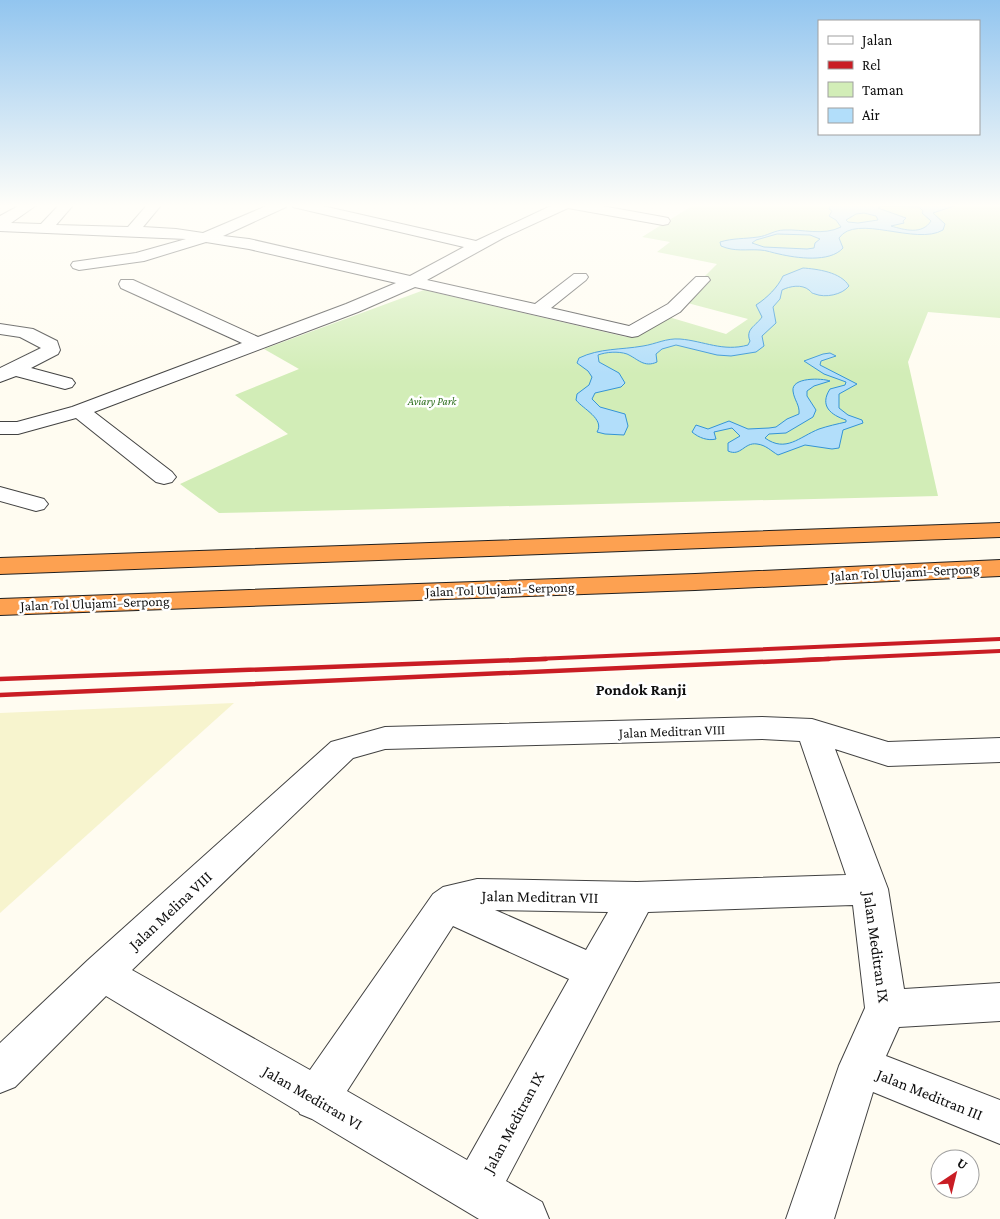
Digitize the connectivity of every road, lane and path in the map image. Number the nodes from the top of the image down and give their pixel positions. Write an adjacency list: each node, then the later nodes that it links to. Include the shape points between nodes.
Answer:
1 (100, 261): 4 (street)
2 (321, 261): 7 (street)
3 (451, 261): 7 (street)
4 (79, 265)
5 (580, 277): 9 (street)
6 (702, 280): 9 (street, via 674,308 632,332)
7 (410, 283): 9 (street); 11 (street)
8 (127, 284): 11 (street)
9 (537, 311)
10 (0, 329): 12 (street, via 14,329 50,345 51,350)
11 (256, 343): 14 (street)
12 (7, 373): 13 (street)
13 (65, 383)
14 (79, 411): 15 (street, via 18,428); 16 (street)
15 (0, 428)
16 (164, 477)
17 (0, 494): 18 (street)
18 (36, 504)
19 (1000, 530): 20 (highway)
20 (0, 566)
21 (1000, 568): 22 (highway, Jalan Tol Ulujami–Serpong)
22 (0, 607)
23 (812, 730): 24 (street, Jalan Meditran VIII, via 762,728 385,738); 25 (street, Jalan Meditran VIII, via 888,754); 26 (street, Jalan Meditran IX)
24 (342, 750): 30 (street, Jalan Melina VIII)
25 (1000, 750)
26 (870, 889): 27 (street, Jalan Meditran VII); 32 (street, Jalan Meditran IX)
27 (637, 897): 28 (street, Jalan Meditran VII, via 477,894 456,898); 29 (street, Jalan Meditran IX)
28 (446, 904): 29 (street); 35 (street)
29 (594, 972): 37 (street, Jalan Meditran IX)
30 (102, 973): 34 (street, Jalan Melina VIII); 35 (street, Jalan Meditran VI)
31 (1000, 1002): 32 (street)
32 (886, 1009): 33 (street, Jalan Meditran IX)
33 (860, 1066): 36 (street, Jalan Meditran III); 39 (street, Jalan Meditran IX)
34 (0, 1072)
35 (316, 1099): 37 (street, Jalan Meditran VI)
36 (1000, 1122)
37 (476, 1190): 38 (street, Jalan Meditran VI)
38 (526, 1219)
39 (810, 1219)

